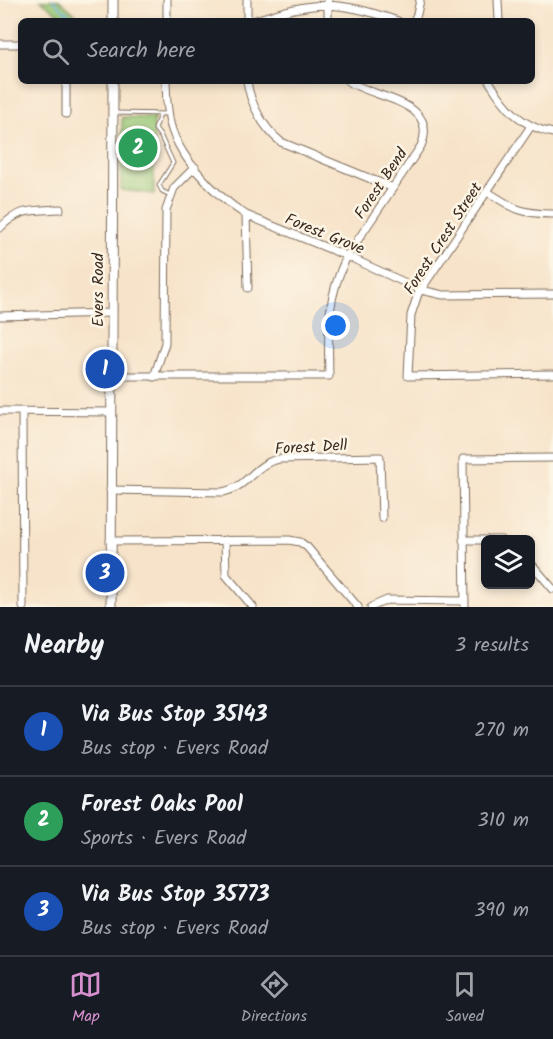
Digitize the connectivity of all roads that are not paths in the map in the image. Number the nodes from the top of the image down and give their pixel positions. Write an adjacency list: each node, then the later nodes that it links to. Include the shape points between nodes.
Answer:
1 (113, 0): 7 (main road)
2 (167, 0): 8 (street)
3 (247, 0): 9 (street)
4 (420, 0): 13 (street)
5 (498, 0): 14 (street)
6 (328, 2): 10 (street); 11 (street); 12 (street)
7 (113, 18)
8 (167, 18)
9 (247, 18)
10 (263, 18)
11 (328, 18)
12 (389, 18)
13 (415, 18)
14 (499, 18)
15 (0, 44): 16 (street)
16 (18, 44)
17 (66, 84): 24 (street)
18 (113, 84): 23 (main road, Evers Road)
19 (166, 84): 26 (street, Forest Grove)
20 (248, 84): 30 (street, via 264,122 281,142)
21 (355, 84): 30 (street, Forest Bend, via 409,107 425,125 421,146)
22 (491, 84): 27 (street, via 510,111)
23 (113, 113): 25 (lane); 41 (main road, Evers Road)
24 (66, 114)
25 (160, 114): 26 (lane); 32 (lane, via 155,129 173,163 159,185)
26 (168, 114): 29 (street, Forest Grove, via 175,138)
27 (531, 126): 28 (street); 31 (street, Forest Crest Street)
28 (553, 133)
29 (195, 167): 32 (street); 35 (street, Forest Grove, via 222,198)
30 (393, 188): 37 (street, Forest Bend)
31 (488, 192): 34 (street, via 517,210); 39 (street, Forest Crest Street)
32 (170, 195): 45 (street, via 166,210 165,343)
33 (60, 209): 36 (street, via 15,214)
34 (553, 214)
35 (246, 215): 37 (street, Forest Grove); 38 (street)
36 (0, 228)
37 (347, 256): 39 (street, Forest Grove); 45 (street, Forest Bend, via 330,303 329,376)
38 (248, 288)
39 (421, 290): 40 (street, Forest Grove, via 443,295); 43 (street, Forest Crest Street, via 411,315 408,376)
40 (553, 294)
41 (112, 313): 42 (street); 44 (main road, Evers Road)
42 (0, 316)
43 (553, 374)
44 (111, 376): 45 (street); 48 (main road, Evers Road)
45 (154, 376)
46 (0, 411): 47 (street)
47 (21, 411): 48 (street); 59 (street)
48 (111, 412): 50 (main road, Evers Road)
49 (553, 458): 53 (street, via 463,459)
50 (110, 490): 51 (street, Forest Dell, via 223,492 242,485 269,460 380,457); 55 (main road, Evers Road)
51 (382, 518)
52 (225, 540): 55 (street); 61 (street, via 226,575); 62 (street, via 300,542)
53 (463, 540): 54 (street); 58 (street)
54 (481, 540)
55 (110, 541): 60 (main road, Evers Road)
56 (535, 567): 57 (street)
57 (553, 589)
58 (465, 604): 63 (street, via 387,600)
59 (23, 607)
60 (111, 607)
61 (253, 607)
62 (358, 607)
63 (371, 607)

